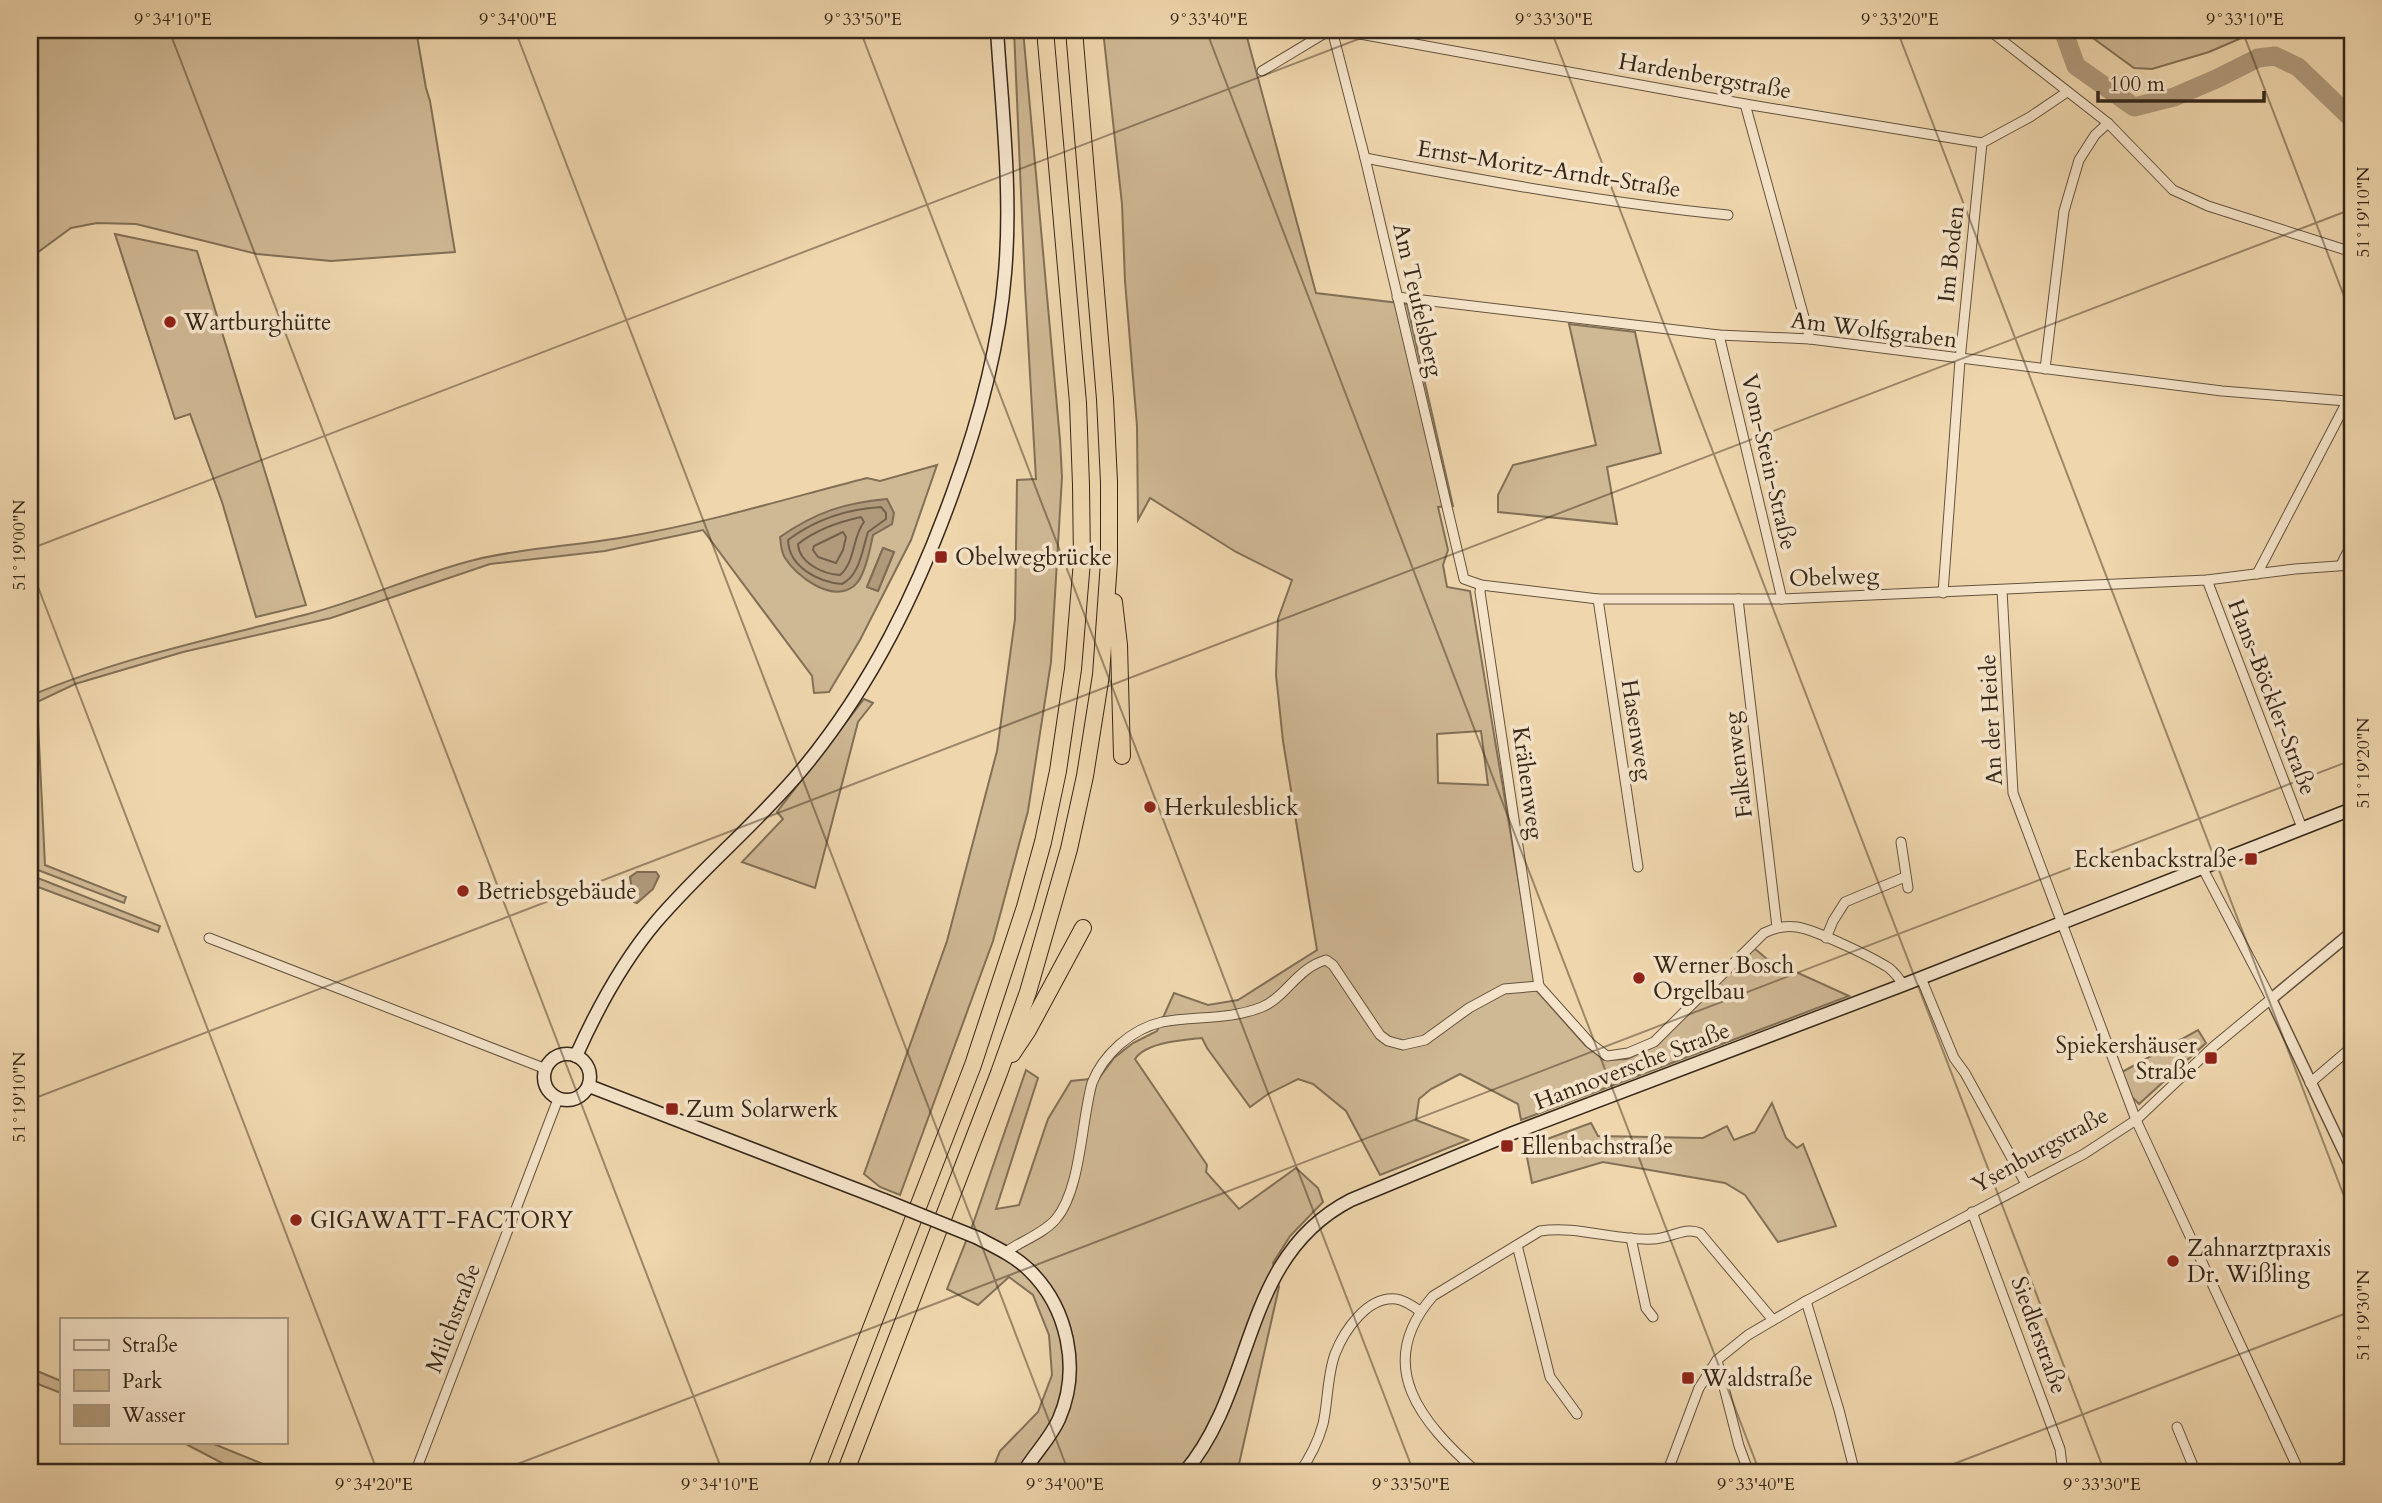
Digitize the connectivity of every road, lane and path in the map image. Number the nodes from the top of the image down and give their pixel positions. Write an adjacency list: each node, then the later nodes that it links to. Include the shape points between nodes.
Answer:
1 (997, 30): 53 (main road, via 1007,193 1002,301 975,427 925,568 890,639 842,716 780,796 655,923 595,1016)
2 (1045, 30): 75 (highway, via 1082,485 1082,561 1073,669 1058,771 1025,908 973,1065)
3 (1074, 30): 22 (highway, via 1105,398)
4 (1331, 30): 7 (street); 12 (street, Am Teufelsberg)
5 (1338, 30): 9 (street, Hardenbergstraße)
6 (1989, 30): 8 (street)
7 (1262, 71)
8 (2067, 92): 10 (street); 11 (street)
9 (1745, 104): 11 (street, Hardenbergstraße); 17 (street)
10 (2108, 123): 14 (street, via 2173,190 2208,206); 19 (street, via 2079,160 2064,211)
11 (1982, 143): 18 (street, Im Boden)
12 (1365, 158): 13 (street, Ernst-Moritz-Arndt-Straße, via 1505,185); 15 (street, Am Teufelsberg)
13 (1728, 215)
14 (2352, 252)
15 (1397, 297): 16 (street, Am Wolfsgraben); 26 (street, Am Teufelsberg)
16 (1719, 335): 17 (street, Am Wolfsgraben); 32 (street, Vom-Stein-Straße)
17 (1810, 339): 18 (street, Am Wolfsgraben)
18 (1960, 360): 19 (street, Am Wolfsgraben); 30 (street, Im Boden)
19 (2045, 369): 20 (street, Am Wolfsgraben, via 2222,391)
20 (2350, 397): 25 (street, Hans-Böckler-Straße)
21 (2352, 543): 23 (street)
22 (1109, 562): 34 (highway, via 1119,645); 55 (highway, via 1101,675 1085,776 1066,861)
23 (2340, 565): 24 (street, Obelweg); 25 (street, Obelweg)
24 (2352, 565)
25 (2257, 574): 27 (street, Obelweg)
26 (1464, 579): 28 (street, Obelweg)
27 (2207, 580): 29 (street, Obelweg); 36 (street, Hans-Böckler-Straße)
28 (1482, 584): 33 (street, Obelweg); 50 (street, Krähenweg)
29 (2002, 590): 30 (street, Obelweg); 42 (street, An der Heide, via 2013,793)
30 (1943, 593): 32 (street, Obelweg)
31 (1738, 598): 32 (street, Obelweg); 33 (street, Obelweg); 43 (street, Falkenweg)
32 (1782, 598)
33 (1598, 599): 38 (street, Hasenweg)
34 (1122, 757)
35 (2352, 809): 36 (main road, Hannoversche Straße)
36 (2302, 828): 39 (main road, Hannoversche Straße)
37 (1901, 842): 40 (street)
38 (1638, 867)
39 (2202, 867): 42 (main road, Hannoversche Straße); 51 (street)
40 (1905, 877): 41 (street); 47 (street, via 1845,902)
41 (1908, 888)
42 (2064, 922): 48 (main road, Hannoversche Straße); 59 (street, An der Heide)
43 (1777, 927): 47 (street, via 1796,927); 50 (street, via 1764,933 1654,1042 1628,1053 1607,1056)
44 (1083, 928): 55 (highway, via 1028,1030)
45 (2352, 932): 51 (street, Ysenburgstraße)
46 (209, 938): 54 (street)
47 (1826, 938): 49 (street, via 1887,967)
48 (1921, 978): 49 (main road, Hannoversche Straße); 61 (street, via 1954,1058)
49 (1903, 985): 78 (main road, Hannoversche Straße, via 1513,1133 1330,1211 1308,1229 1280,1267 1214,1429)
50 (1539, 986): 65 (street, via 1504,989 1425,1040 1403,1045 1380,1035 1342,976 1326,960 1307,968 1266,1005 1240,1014 1160,1023 1145,1029 1111,1051 1096,1072 1068,1201 1048,1227)
51 (2271, 999): 56 (street); 59 (street, Ysenburgstraße)
52 (2352, 1047): 56 (street)
53 (576, 1056): 54 (main road, via 558,1056); 57 (main road, via 589,1068)
54 (546, 1069): 58 (main road, via 545,1085)
55 (999, 1073): 76 (highway)
56 (2310, 1083): 60 (street)
57 (590, 1086): 58 (main road, via 578,1099); 65 (main road, bridge)
58 (558, 1099): 74 (street, Milchstraße)
59 (2136, 1120): 61 (street, Ysenburgstraße); 86 (street, An der Heide)
60 (2352, 1169)
61 (2026, 1184): 62 (street, Ysenburgstraße)
62 (1972, 1212): 66 (street, Ysenburgstraße); 84 (street, Siedlerstraße, via 2060,1449)
63 (1631, 1238): 64 (street, via 1557,1228 1540,1231); 68 (street, via 1646,1308); 69 (street, via 1654,1240 1692,1230 1700,1233)
64 (1517, 1245): 67 (street, via 1433,1296); 71 (street, via 1550,1377)
65 (1006, 1252): 77 (main road, via 1036,1277 1052,1298 1063,1323 1070,1361 1067,1395 1058,1420)
66 (1806, 1301): 69 (street, Ysenburgstraße); 83 (street)
67 (1420, 1311): 79 (street, via 1396,1299 1384,1300 1370,1305 1350,1326 1335,1356 1317,1444); 80 (street, via 1411,1326 1403,1361 1411,1393 1444,1441)
68 (1653, 1317)
69 (1773, 1320): 70 (street, Ysenburgstraße)
70 (1717, 1360): 81 (street, Ysenburgstraße, via 1699,1388); 82 (street)
71 (1577, 1413)
72 (2177, 1427): 85 (street)
73 (2352, 1462): 87 (street)
74 (415, 1473)
75 (815, 1473)
76 (845, 1473)
77 (1023, 1473)
78 (1184, 1473)
79 (1299, 1473)
80 (1478, 1473)
81 (1667, 1473)
82 (1749, 1473)
83 (1856, 1473)
84 (2063, 1473)
85 (2196, 1473)
86 (2300, 1473)
87 (2330, 1473)

